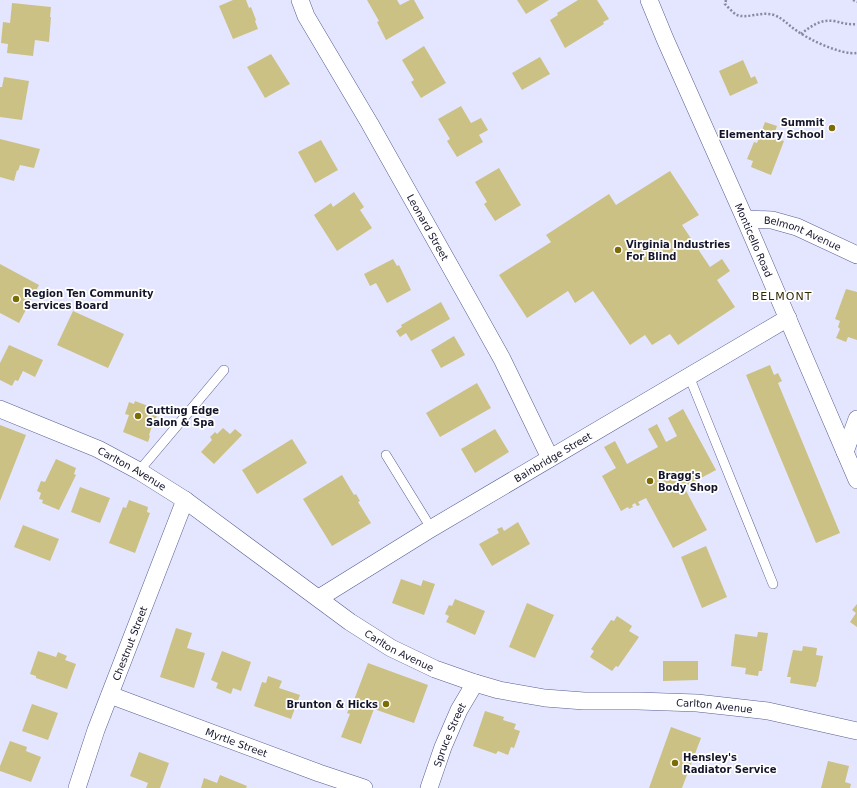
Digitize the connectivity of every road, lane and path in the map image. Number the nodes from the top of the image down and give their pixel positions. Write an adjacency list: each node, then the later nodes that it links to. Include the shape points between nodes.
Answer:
1 (300, 0): 18 (street, Leonard Street, via 306,16 502,359)
2 (649, 0): 9 (street, Monticello Road)
3 (726, 0): 7 (path, via 725,4 737,15 773,15)
4 (853, 0): 5 (path)
5 (857, 2)
6 (857, 24): 7 (path, via 825,21 810,26)
7 (802, 34): 8 (path, via 823,45 851,54)
8 (857, 53)
9 (745, 219): 10 (street, Belmont Avenue, via 772,220 797,227); 11 (street, Monticello Road)
10 (857, 255)
11 (788, 318): 13 (street, Bainbridge Street); 16 (street, Monticello Road)
12 (224, 370): 19 (lane)
13 (689, 376): 18 (street, Bainbridge Street); 23 (lane)
14 (0, 409): 19 (street, Carlton Avenue, via 98,449)
15 (856, 425): 16 (street)
16 (845, 452): 20 (street, Monticello Road)
17 (386, 455): 22 (lane)
18 (550, 458): 22 (street, Bainbridge Street)
19 (139, 471): 21 (street, Carlton Avenue)
20 (857, 480)
21 (186, 500): 24 (street, Carlton Avenue); 26 (street, Chestnut Street)
22 (431, 528): 24 (street, Bainbridge Street)
23 (774, 584)
24 (319, 598): 25 (street, Carlton Avenue, via 350,622 391,648 435,669)
25 (475, 683): 27 (street, Carlton Avenue, via 498,690 584,702 697,703 747,709); 30 (street, Spruce Street, via 459,710)
26 (110, 695): 28 (street, Chestnut Street); 29 (street, Myrtle Street)
27 (857, 731)
28 (77, 788)
29 (364, 788)
30 (429, 788)

